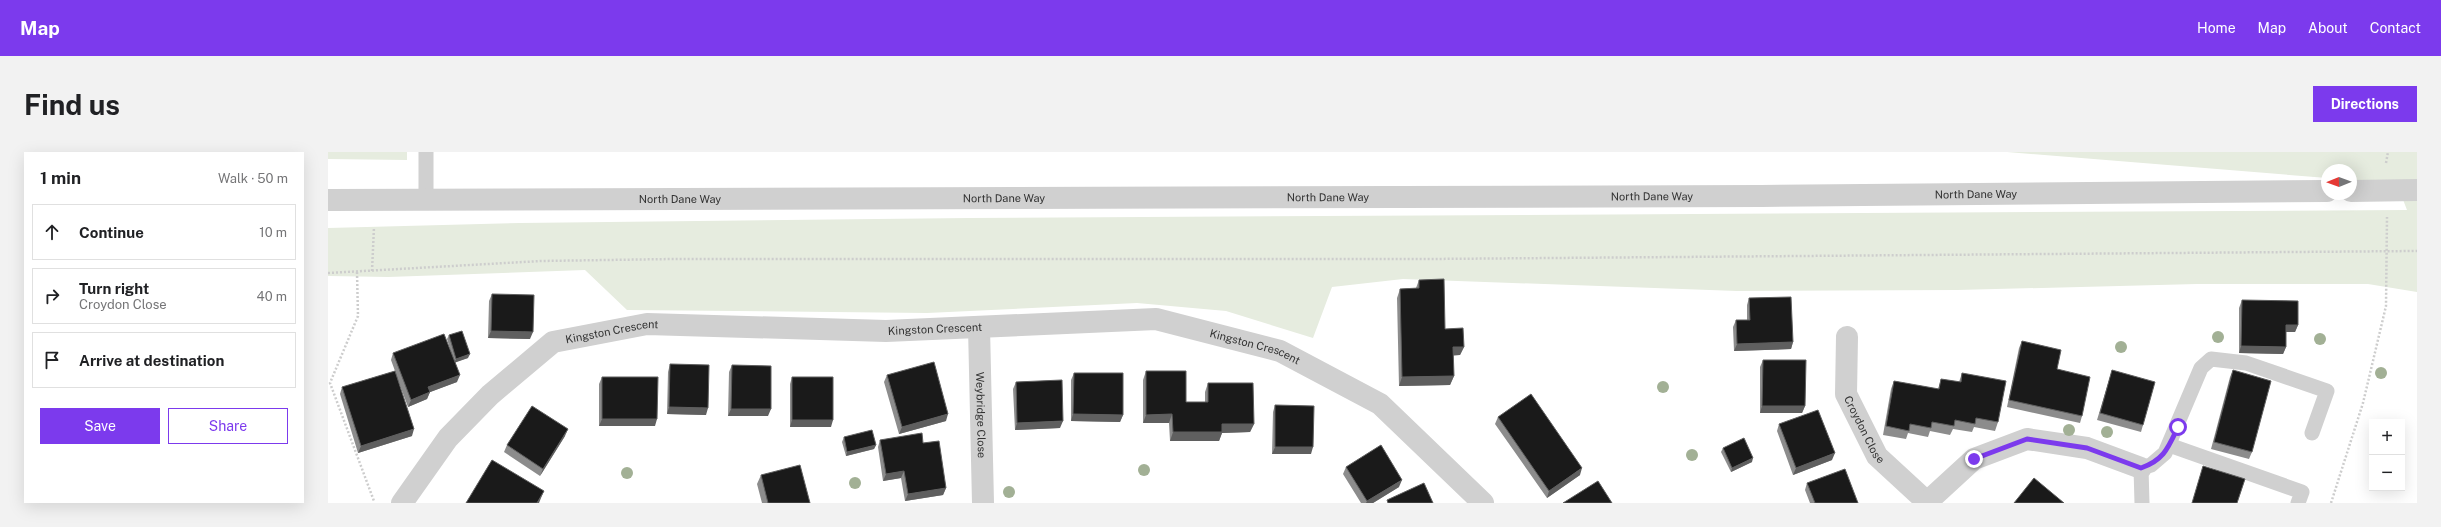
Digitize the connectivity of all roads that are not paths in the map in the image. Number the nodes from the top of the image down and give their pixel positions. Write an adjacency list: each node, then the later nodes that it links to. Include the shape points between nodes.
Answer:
1 (426, 152): 6 (lane)
2 (2357, 190): 3 (street)
3 (2417, 190)
4 (2321, 191): 6 (street, North Dane Way, via 1753,196)
5 (328, 200): 6 (street, North Dane Way)
6 (426, 200)
7 (979, 327): 12 (street, Kingston Crescent, via 886,331 647,324 554,342 490,395 448,438); 13 (street, Weybridge Close); 14 (street, Kingston Crescent, via 1156,318 1280,351 1380,404)
8 (1847, 337): 15 (street, Croydon Close, via 1846,394 1877,456)
9 (2312, 433): 10 (lane, via 2327,391 2246,363 2211,359 2201,368)
10 (2169, 445): 11 (lane, via 2165,453); 17 (lane, via 2302,492)
11 (2141, 468): 15 (street, Croydon Close, via 2087,448 2027,439 1974,459); 16 (lane)
12 (402, 503)
13 (983, 503)
14 (1483, 503)
15 (1927, 503)
16 (2142, 503)
17 (2298, 503)

